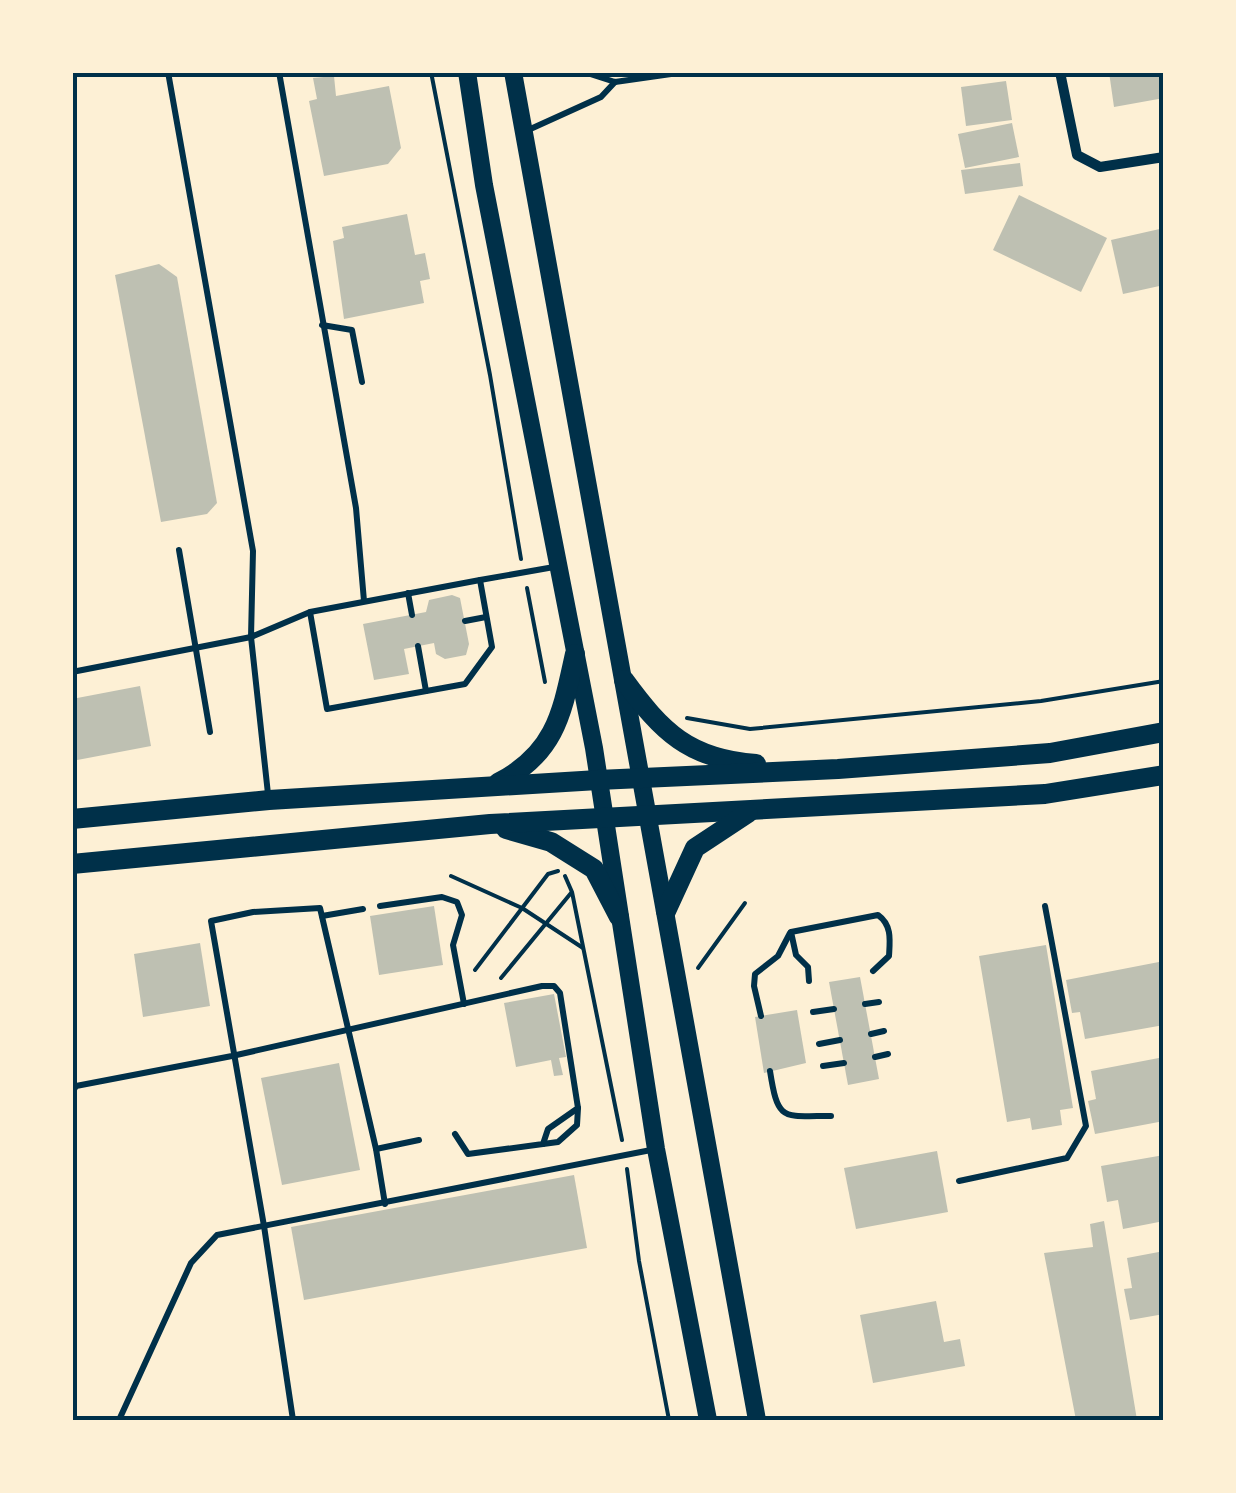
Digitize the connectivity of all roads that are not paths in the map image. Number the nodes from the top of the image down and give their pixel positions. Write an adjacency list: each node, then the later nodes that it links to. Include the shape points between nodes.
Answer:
1 (168, 72): 22 (lane, via 253,551)
2 (278, 72): 11 (lane)
3 (467, 72): 14 (main road)
4 (512, 72): 9 (main road)
5 (584, 72): 8 (lane)
6 (685, 72): 8 (lane)
7 (1060, 72): 10 (street, via 1077,155 1100,167)
8 (616, 82): 9 (lane, via 601,97)
9 (524, 132): 27 (main road)
10 (1164, 157)
11 (322, 325): 12 (lane, via 352,330); 17 (lane, via 356,508)
12 (362, 382)
13 (179, 550): 24 (lane)
14 (558, 566): 15 (lane); 25 (main road)
15 (480, 580): 16 (lane); 20 (lane)
16 (408, 593): 17 (lane); 19 (lane)
17 (364, 602): 18 (lane)
18 (310, 612): 22 (lane); 28 (lane, via 326,709)
19 (412, 615)
20 (486, 617): 21 (lane); 28 (lane, via 492,648 465,684)
21 (465, 622)
22 (251, 636): 24 (lane); 36 (lane)
23 (418, 646): 28 (lane)
24 (194, 648): 26 (lane); 29 (lane)
25 (575, 654): 34 (main road); 35 (main road, via 552,736 521,771)
26 (72, 672)
27 (624, 680): 31 (main road, via 668,734 696,752 731,762); 33 (main road)
28 (426, 691)
29 (210, 732)
30 (1164, 732): 31 (main road, via 1050,753)
31 (838, 770): 33 (main road)
32 (1164, 774): 37 (main road, via 1046,794)
33 (642, 778): 34 (main road); 38 (main road)
34 (598, 780): 35 (main road); 40 (main road)
35 (487, 788): 36 (main road)
36 (269, 800): 39 (main road)
37 (752, 811): 38 (main road); 46 (main road, via 695,848)
38 (649, 818): 40 (main road); 46 (main road)
39 (72, 819)
40 (603, 820): 41 (main road); 48 (main road)
41 (490, 824): 42 (main road); 48 (main road, via 551,842 594,869)
42 (72, 864)
43 (380, 906): 53 (lane, via 442,896 457,902 462,915 452,945)
44 (1046, 906): 77 (lane, via 1086,1126 1067,1158)
45 (363, 909): 47 (lane)
46 (666, 911): 83 (main road)
47 (322, 916): 58 (lane); 64 (lane, via 320,908 212,921)
48 (619, 917): 76 (main road)
49 (790, 932): 50 (lane, via 878,915 891,936 889,956); 51 (lane); 57 (lane, via 778,956 756,974)
50 (874, 970)
51 (810, 981)
52 (879, 1002): 54 (lane)
53 (464, 1004): 58 (lane); 70 (lane, via 554,986)
54 (865, 1004)
55 (834, 1009): 56 (lane)
56 (813, 1012)
57 (760, 1016)
58 (348, 1027): 64 (lane); 75 (lane)
59 (884, 1031): 60 (lane)
60 (871, 1034)
61 (840, 1040): 62 (lane)
62 (819, 1044)
63 (888, 1054): 65 (lane)
64 (232, 1056): 69 (lane, via 76,1086); 79 (lane)
65 (875, 1058)
66 (844, 1063): 67 (lane)
67 (823, 1066)
68 (770, 1071): 71 (lane, via 775,1104 783,1112)
69 (72, 1093)
70 (578, 1108): 74 (lane, via 548,1129); 74 (lane, via 577,1125 558,1142)
71 (831, 1116)
72 (455, 1134): 74 (lane, via 468,1154)
73 (418, 1140): 75 (lane)
74 (543, 1144)
75 (376, 1149): 78 (lane)
76 (656, 1149): 78 (lane); 82 (main road)
77 (960, 1181)
78 (385, 1204): 79 (lane)
79 (264, 1226): 80 (lane, via 217,1236 191,1263); 81 (lane)
80 (119, 1420)
81 (293, 1420)
82 (708, 1420)
83 (757, 1420)

